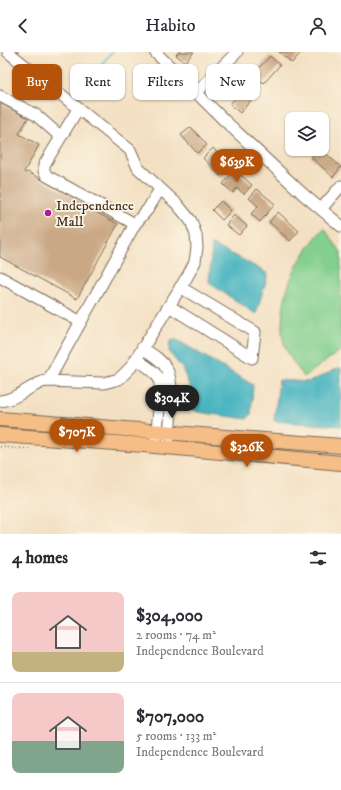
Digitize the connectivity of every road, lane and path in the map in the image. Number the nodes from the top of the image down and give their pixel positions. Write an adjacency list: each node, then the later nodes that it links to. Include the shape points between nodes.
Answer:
1 (4, 52): 5 (street)
2 (8, 52): 10 (street)
3 (155, 52): 6 (street)
4 (237, 52): 7 (street)
5 (0, 59)
6 (167, 64)
7 (198, 90)
8 (198, 94): 14 (street)
9 (0, 96): 11 (street, via 36,115)
10 (78, 109): 11 (street); 13 (street, via 130,150 138,168)
11 (61, 137): 15 (street, via 44,165 47,176)
12 (341, 186): 14 (street)
13 (160, 189): 15 (street); 18 (street, via 191,221 196,235 194,262)
14 (321, 209): 16 (street)
15 (135, 224): 20 (street)
16 (341, 226)
17 (0, 277): 20 (street)
18 (180, 287): 19 (street); 19 (street, via 255,332 252,358)
19 (169, 306): 21 (street)
20 (81, 322): 23 (street)
21 (142, 348): 22 (street); 26 (street, via 166,367 171,378 171,392)
22 (136, 359): 23 (street, via 119,379 104,383); 26 (street, via 159,378)
23 (48, 381): 24 (street)
24 (0, 401)
25 (0, 419): 26 (main road)
26 (163, 431): 28 (main road); 30 (street)
27 (0, 435): 30 (main road)
28 (341, 446)
29 (0, 447): 31 (path)
30 (162, 447): 32 (main road)
31 (32, 449)
32 (341, 463)

